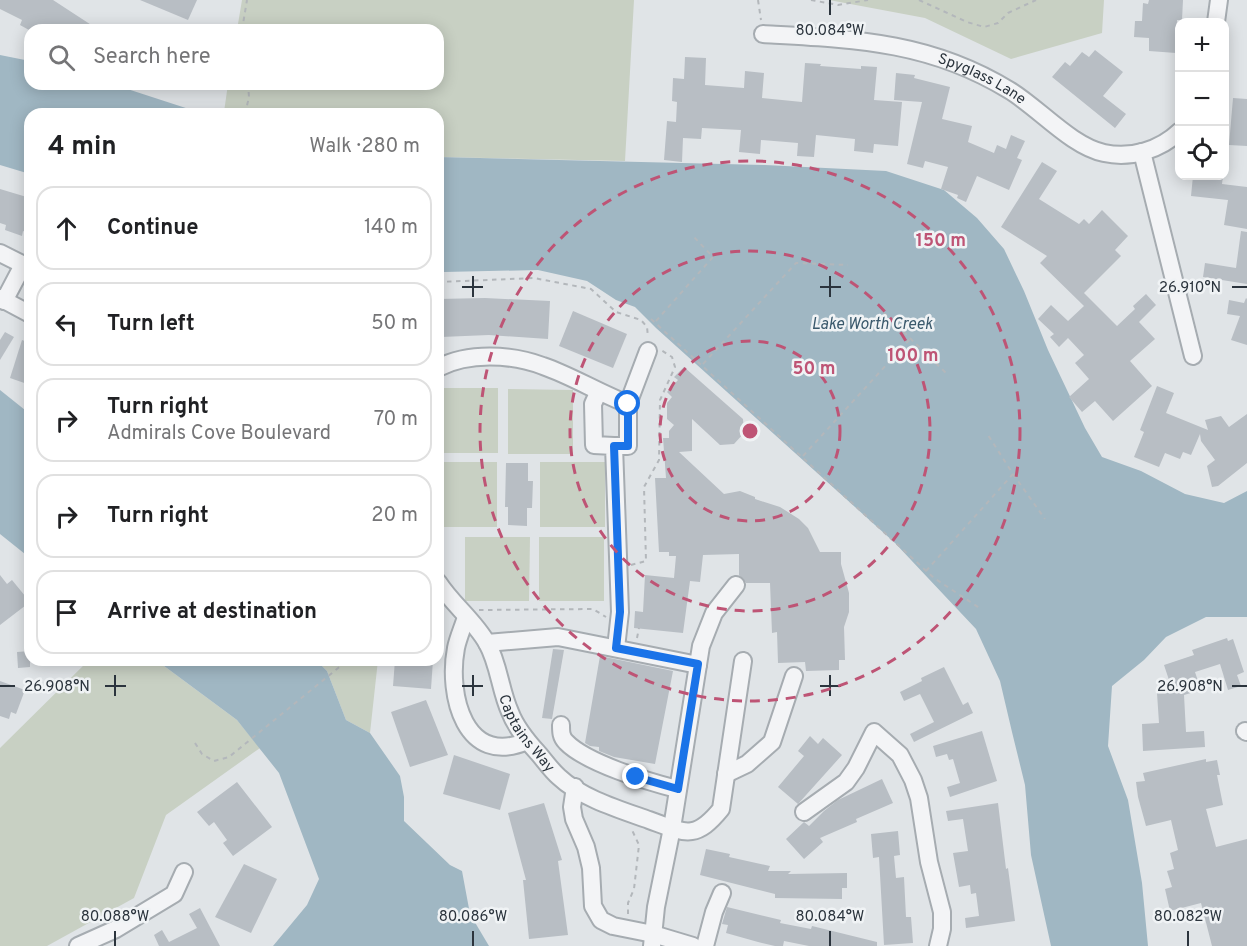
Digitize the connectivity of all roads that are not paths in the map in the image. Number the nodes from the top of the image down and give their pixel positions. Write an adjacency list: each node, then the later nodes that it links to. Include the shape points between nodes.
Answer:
1 (1219, 0): 2 (street)
2 (1217, 18)
3 (763, 34): 5 (street, Spyglass Lane, via 888,43 922,52 978,73 1009,90 1086,147 1113,154)
4 (1175, 134): 5 (street, Spyglass Lane)
5 (1142, 152): 12 (street)
6 (1, 253): 7 (street)
7 (24, 265)
8 (24, 271): 9 (street)
9 (2, 299): 10 (street)
10 (24, 311)
11 (652, 348): 15 (street)
12 (1193, 356)
13 (444, 365): 14 (street, via 471,358 526,361)
14 (598, 393): 15 (street); 16 (street, via 593,404 594,445)
15 (628, 404): 16 (street, via 628,446)
16 (614, 446): 21 (street, via 619,621)
17 (736, 585): 23 (street, via 706,629)
18 (444, 591): 19 (street, Captains Way, via 451,601)
19 (469, 611): 20 (street, Captains Way); 26 (street, via 456,648 454,679 459,709 469,731 482,742 498,748)
20 (487, 643): 21 (street, via 558,637); 26 (street, Captains Way, via 510,714)
21 (616, 648): 23 (street)
22 (742, 661): 27 (street, Captains Way)
23 (698, 664): 29 (street)
24 (794, 676): 27 (street, via 772,742 747,764)
25 (561, 725): 29 (street, via 561,735 578,752 612,768)
26 (527, 741): 28 (street, Captains Way, via 560,778)
27 (726, 774): 31 (street, Captains Way, via 721,809 708,824 694,832)
28 (575, 787): 31 (street, Captains Way, via 595,800); 34 (street, via 572,807 591,868 593,906 601,920)
29 (678, 789): 31 (street)
30 (804, 812): 38 (street, via 846,782 874,732 900,755 919,798 942,912)
31 (672, 828): 34 (street)
32 (184, 872): 35 (street, via 174,894)
33 (722, 893): 37 (street)
34 (652, 940): 36 (street)
35 (78, 946)
36 (693, 946)
37 (705, 946)
38 (938, 946)

